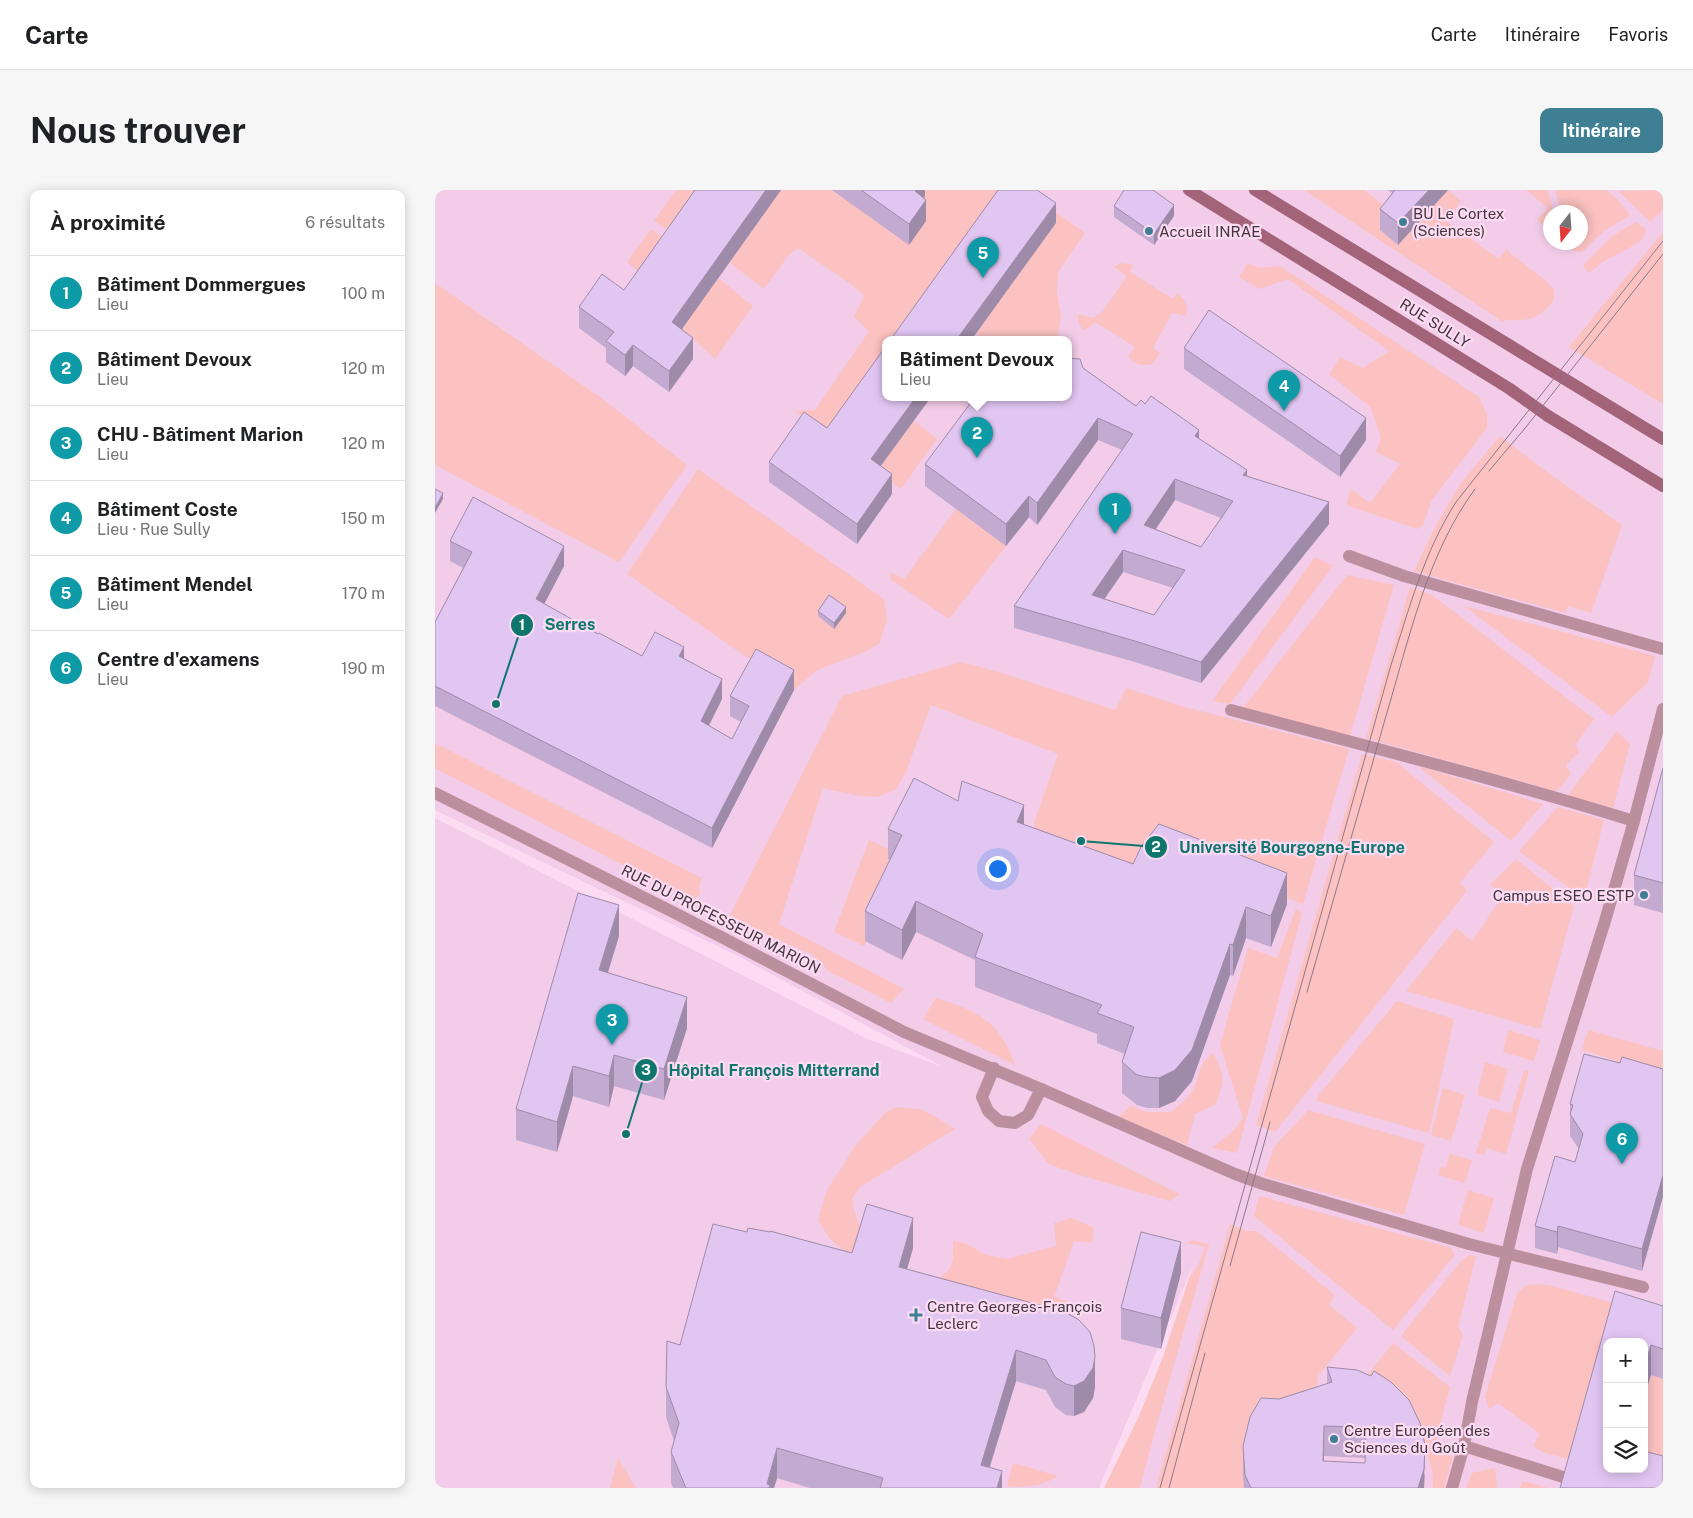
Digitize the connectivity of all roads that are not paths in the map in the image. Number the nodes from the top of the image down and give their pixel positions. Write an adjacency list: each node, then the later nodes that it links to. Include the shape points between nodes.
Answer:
1 (1189, 190): 4 (main road, RUE SULLY)
2 (1255, 190): 3 (main road, RUE SULLY)
3 (1663, 439)
4 (1663, 486)
5 (1349, 556): 6 (street, via 1404,576)
6 (1663, 649)
7 (1663, 708): 10 (street)
8 (1231, 710): 10 (street, via 1394,752)
9 (435, 793): 11 (street, RUE DU PROFESSEUR MARION, via 904,1032)
10 (1634, 821): 13 (street, via 1527,1169)
11 (994, 1068): 12 (street, RUE DU PROFESSEUR MARION); 12 (street, via 983,1097 988,1111 999,1121 1015,1122 1028,1115)
12 (1041, 1089): 13 (street, RUE DU PROFESSEUR MARION, via 1263,1184)
13 (1507, 1254): 14 (street, RUE DU PROFESSEUR MARION); 15 (street)
14 (1643, 1288)
15 (1464, 1446): 16 (street); 17 (street)
16 (1563, 1477)
17 (1452, 1488)

